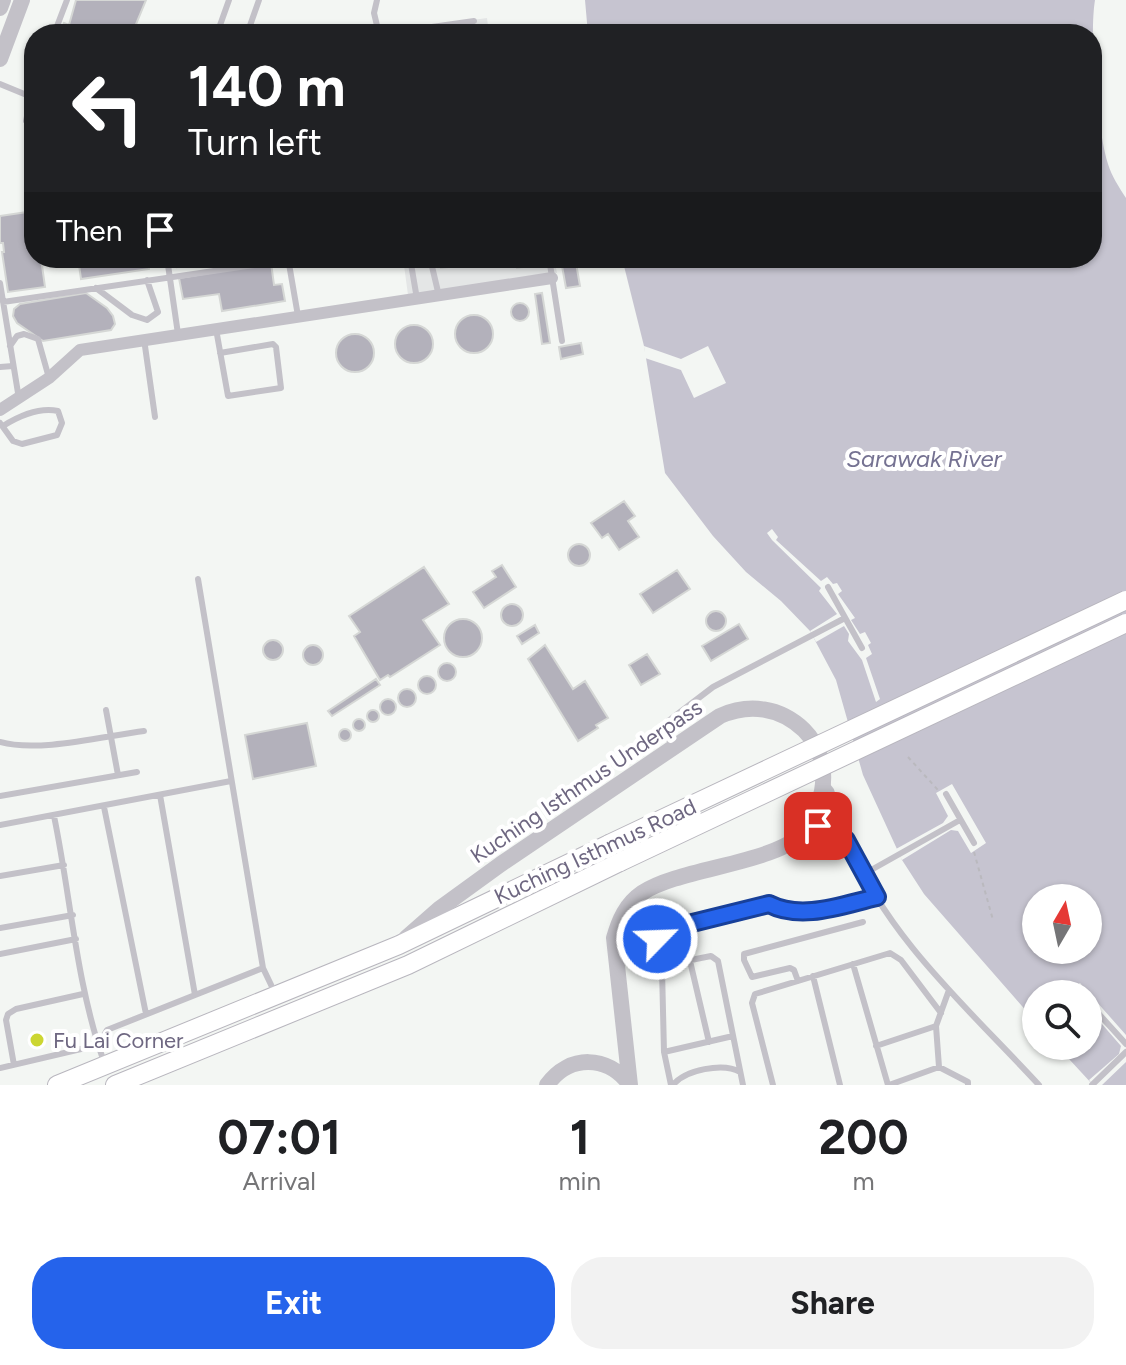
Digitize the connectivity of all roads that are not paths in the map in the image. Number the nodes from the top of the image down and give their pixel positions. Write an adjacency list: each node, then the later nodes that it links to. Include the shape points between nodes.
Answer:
1 (3, 0): 7 (street)
2 (22, 0): 14 (street)
3 (67, 0): 9 (lane)
4 (229, 0): 10 (lane)
5 (259, 0): 11 (lane)
6 (377, 0): 12 (lane)
7 (0, 8)
8 (474, 21): 13 (lane)
9 (58, 24)
10 (220, 24)
11 (251, 24)
12 (378, 24)
13 (453, 24)
14 (0, 59)
15 (0, 84): 16 (lane)
16 (24, 94)
17 (169, 268): 23 (lane)
18 (226, 268): 23 (lane)
19 (290, 268): 31 (lane)
20 (412, 268): 29 (lane)
21 (432, 268): 28 (lane)
22 (550, 268): 24 (lane)
23 (170, 276): 25 (lane); 33 (lane)
24 (552, 278): 28 (street); 35 (lane)
25 (147, 280): 27 (lane); 27 (lane, via 158,307 147,320)
26 (0, 283): 30 (lane)
27 (95, 288): 30 (lane)
28 (439, 296): 29 (street)
29 (417, 299): 31 (street)
30 (3, 302): 36 (lane)
31 (298, 316): 32 (street)
32 (216, 329): 33 (street); 37 (lane)
33 (178, 334): 34 (street)
34 (144, 339): 40 (street, via 80,350); 43 (lane)
35 (562, 341)
36 (10, 346): 38 (lane); 40 (lane, via 24,334 38,339)
37 (220, 353): 37 (lane, via 273,344 281,388 228,396)
38 (13, 366): 39 (lane); 41 (lane)
39 (0, 367)
40 (49, 378): 41 (street)
41 (19, 399): 42 (street)
42 (0, 410)
43 (155, 417)
44 (2, 424): 44 (lane, via 52,410 58,411 62,423 57,435 22,444 13,441)
45 (198, 579): 58 (lane)
46 (828, 587): 48 (lane)
47 (1126, 600): 78 (main road, Kuching Isthmus Road, bridge)
48 (845, 618): 50 (lane); 55 (lane, via 713,687 654,732)
49 (1126, 623): 107 (main road, Kuching Isthmus Road, bridge, via 408,965)
50 (862, 648)
51 (106, 710): 53 (lane)
52 (144, 731): 53 (lane)
53 (111, 735): 54 (lane, via 65,742); 57 (lane)
54 (0, 742)
55 (678, 744): 59 (street, Kuching Isthmus Underpass, via 734,710 778,712 810,736 821,757); 78 (street, Kuching Isthmus Underpass, via 501,864)
56 (137, 772): 57 (lane)
57 (118, 775): 62 (lane)
58 (231, 781): 61 (lane); 83 (lane)
59 (823, 782): 67 (street); 68 (lane, via 831,790)
60 (942, 793): 65 (lane)
61 (160, 795): 63 (lane); 88 (lane)
62 (0, 796)
63 (104, 807): 64 (lane); 91 (lane)
64 (54, 816): 66 (lane); 70 (lane)
65 (960, 820): 69 (lane); 71 (lane)
66 (0, 825)
67 (806, 830): 68 (lane, via 830,829); 80 (street, via 783,847 642,892 620,918)
68 (846, 840): 71 (lane)
69 (974, 847)
70 (64, 865): 72 (lane); 74 (lane)
71 (864, 874): 73 (lane)
72 (0, 876)
73 (877, 897): 80 (lane, via 804,913 769,904 664,930 652,948); 86 (lane, via 915,954)
74 (73, 915): 76 (lane); 77 (lane)
75 (863, 922): 85 (lane, via 744,954 752,977 790,968)
76 (0, 928)
77 (76, 939): 79 (lane); 87 (lane)
78 (399, 945): 89 (main road, Kuching Isthmus Road)
79 (0, 954)
80 (616, 957): 109 (street)
81 (690, 961): 94 (lane, via 711,956 718,961); 95 (lane); 99 (lane, via 662,969)
82 (853, 964): 84 (lane); 90 (lane, via 890,953); 98 (lane)
83 (263, 968): 88 (lane); 89 (lane)
84 (813, 976): 85 (lane); 113 (lane)
85 (798, 981): 112 (lane, via 752,998)
86 (949, 990): 90 (lane); 116 (lane)
87 (83, 994): 97 (lane); 102 (lane, via 8,1014)
88 (195, 995): 91 (lane)
89 (276, 995): 101 (main road, Kuching Isthmus Road)
90 (941, 1013): 93 (lane)
91 (146, 1014): 97 (lane, via 107,1030)
92 (1102, 1017): 96 (lane)
93 (936, 1026): 98 (lane); 103 (lane)
94 (733, 1036): 95 (lane); 105 (lane)
95 (709, 1042): 99 (lane)
96 (1126, 1044)
97 (98, 1045): 101 (lane); 102 (lane)
98 (876, 1046): 114 (lane)
99 (664, 1052): 110 (lane)
100 (1126, 1052): 117 (lane)
101 (105, 1064): 106 (main road, Kuching Isthmus Road)
102 (14, 1065): 104 (lane)
103 (939, 1067): 114 (lane); 115 (lane)
104 (0, 1068)
105 (740, 1072): 110 (lane, via 707,1070 680,1076); 111 (lane)
106 (57, 1085)
107 (115, 1085)
108 (547, 1085): 109 (street, via 563,1068 588,1061 613,1068)
109 (630, 1085)
110 (672, 1085)
111 (743, 1085)
112 (773, 1085)
113 (840, 1085)
114 (888, 1085)
115 (968, 1085)
116 (1039, 1085)
117 (1092, 1085)

